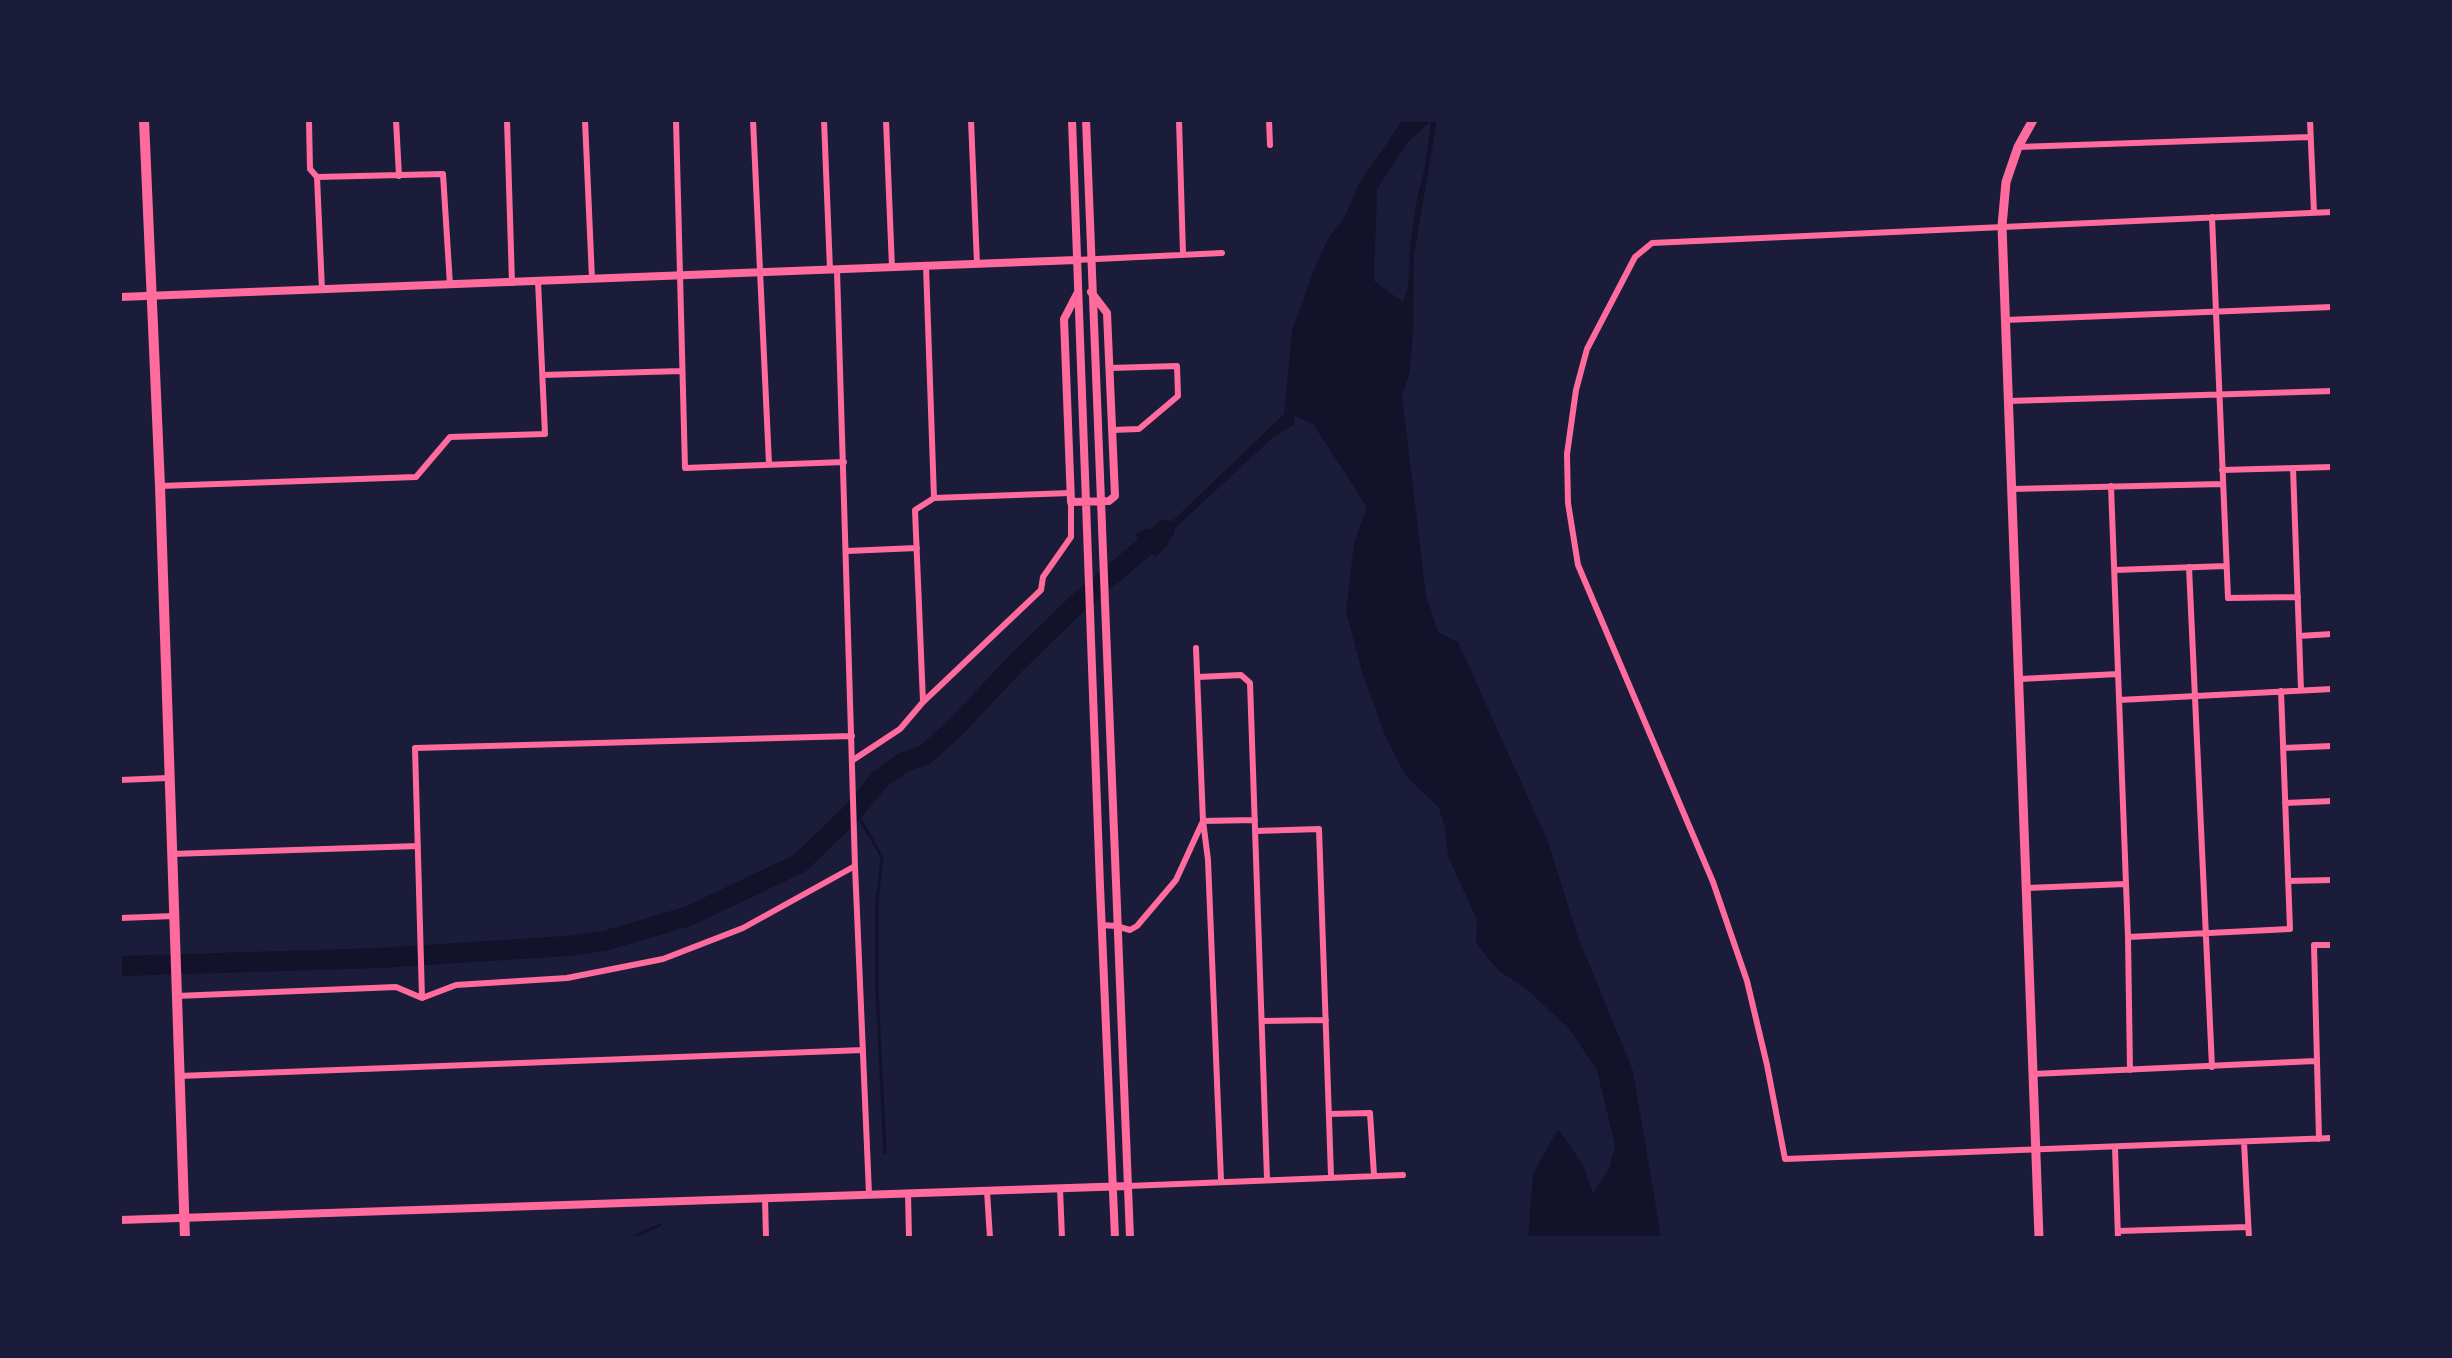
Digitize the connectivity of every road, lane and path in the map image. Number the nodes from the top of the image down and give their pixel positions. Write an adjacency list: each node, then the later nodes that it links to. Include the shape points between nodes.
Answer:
1 (144, 120): 44 (highway)
2 (309, 120): 21 (street, via 310,169)
3 (396, 120): 20 (street)
4 (507, 120): 38 (street)
5 (585, 120): 36 (street)
6 (676, 120): 35 (street)
7 (753, 120): 34 (street)
8 (824, 120): 33 (street)
9 (886, 120): 32 (street)
10 (971, 120): 30 (street)
11 (1072, 120): 29 (street)
12 (1086, 120): 28 (street)
13 (1179, 120): 27 (street)
14 (1269, 120): 18 (street)
15 (2033, 120): 19 (main road)
16 (2310, 120): 17 (street)
17 (2310, 137): 19 (street); 23 (street)
18 (1270, 145)
19 (2018, 147): 25 (main road, via 2006,182)
20 (399, 176): 21 (street); 39 (street, via 443,174)
21 (317, 177): 40 (street)
22 (2332, 212): 23 (street)
23 (2314, 213): 24 (street)
24 (2212, 217): 25 (street); 46 (street)
25 (2002, 226): 47 (main road); 124 (street, via 1652,243 1635,257 1587,349 1567,454 1568,503 1578,565 1713,882 1747,981 1785,1159)
26 (1222, 253): 27 (street)
27 (1183, 254): 28 (street)
28 (1090, 259): 29 (street); 41 (street)
29 (1076, 260): 30 (street); 42 (street)
30 (977, 264): 31 (street)
31 (926, 266): 32 (street); 65 (street)
32 (892, 268): 33 (street)
33 (833, 270): 34 (street); 55 (street)
34 (760, 273): 35 (street); 56 (street)
35 (679, 276): 36 (street); 49 (street)
36 (592, 279): 37 (street)
37 (538, 281): 38 (street); 50 (street)
38 (512, 283): 39 (street)
39 (450, 285): 40 (street)
40 (322, 290): 44 (street)
41 (1091, 291): 48 (street, via 1107,313); 105 (street)
42 (1078, 293): 64 (street, via 1064,319); 104 (street)
43 (120, 297): 44 (street)
44 (150, 297): 61 (highway)
45 (2332, 307): 46 (street)
46 (2217, 311): 47 (street); 52 (street)
47 (2005, 320): 53 (main road)
48 (1110, 368): 54 (street); 54 (street, via 1177,366 1178,396 1139,429)
49 (681, 371): 50 (street); 56 (street, via 685,468)
50 (543, 375): 61 (street, via 545,434 450,437 416,477)
51 (2332, 391): 52 (street)
52 (2219, 396): 53 (street); 59 (street)
53 (2009, 401): 63 (main road)
54 (1112, 430): 64 (street, via 1115,496 1109,501)
55 (844, 462): 56 (street); 67 (street)
56 (769, 464)
57 (2332, 467): 58 (street)
58 (2293, 468): 59 (street); 71 (street)
59 (2222, 470): 60 (street)
60 (2222, 484): 62 (street); 68 (street)
61 (160, 486): 88 (highway)
62 (2111, 486): 63 (street); 70 (street)
63 (2012, 489): 77 (main road)
64 (1070, 497): 65 (street); 83 (street, via 1071,537 1043,577 1041,590)
65 (934, 498): 66 (street, via 915,510)
66 (917, 548): 67 (street); 83 (street)
67 (847, 551): 84 (street)
68 (2226, 566): 69 (street); 71 (street, via 2228,598)
69 (2189, 567): 70 (street); 81 (street)
70 (2115, 570): 75 (street)
71 (2298, 597): 73 (street)
72 (2332, 634): 73 (street)
73 (2299, 636): 79 (street)
74 (1196, 648): 76 (street)
75 (2118, 674): 77 (street); 82 (street)
76 (1198, 677): 92 (street, via 1241,675 1250,683); 93 (street)
77 (2020, 679): 101 (main road)
78 (2332, 689): 79 (street)
79 (2301, 690): 80 (street)
80 (2281, 691): 81 (street); 86 (street)
81 (2196, 694): 82 (street); 106 (street)
82 (2119, 700): 100 (street)
83 (923, 702): 87 (street, via 900,729)
84 (852, 736): 87 (street); 95 (street, via 415,748)
85 (2332, 746): 86 (street)
86 (2283, 748): 91 (street)
87 (853, 760): 97 (street)
88 (168, 778): 89 (street); 96 (highway)
89 (120, 780)
90 (2332, 801): 91 (street)
91 (2285, 803): 99 (street)
92 (1255, 820): 93 (street); 94 (street)
93 (1203, 821): 105 (street, via 1176,880 1155,906 1130,930); 129 (street)
94 (1256, 831): 111 (street, via 1319,829); 112 (street)
95 (418, 846): 96 (street); 110 (street)
96 (171, 854): 102 (highway)
97 (855, 866): 110 (street, via 743,928 663,959 567,978 456,985); 113 (street)
98 (2332, 880): 99 (street)
99 (2288, 881): 106 (street, via 2290,929)
100 (2125, 884): 101 (street); 107 (street)
101 (2027, 888): 117 (main road)
102 (174, 916): 103 (street); 109 (highway)
103 (120, 918)
104 (1101, 925): 105 (street); 130 (street)
105 (1116, 926): 131 (street)
106 (2207, 935): 107 (street); 115 (street)
107 (2128, 937): 116 (street)
108 (2332, 945): 114 (street, via 2314,945)
109 (176, 996): 110 (street, via 396,987); 118 (highway)
110 (422, 998)
111 (1326, 1020): 112 (street); 119 (street)
112 (1262, 1021): 128 (street)
113 (863, 1050): 118 (street); 135 (street)
114 (2315, 1061): 115 (street); 121 (street)
115 (2212, 1067): 116 (street)
116 (2130, 1070): 117 (street)
117 (2033, 1074): 124 (main road)
118 (179, 1076): 137 (highway)
119 (1329, 1114): 125 (street, via 1370,1113); 127 (street)
120 (2332, 1138): 121 (street)
121 (2319, 1139): 122 (street)
122 (2244, 1142): 123 (street); 139 (street)
123 (2115, 1147): 124 (street); 140 (street)
124 (2036, 1150): 148 (main road)
125 (1374, 1175): 126 (street); 127 (street)
126 (1403, 1175)
127 (1331, 1176): 128 (street)
128 (1267, 1179): 129 (street)
129 (1221, 1180): 131 (street)
130 (1113, 1186): 131 (street); 132 (street); 146 (street)
131 (1128, 1186): 147 (street)
132 (1060, 1188): 133 (street); 145 (street)
133 (987, 1191): 134 (street); 144 (street)
134 (908, 1193): 135 (street); 143 (street)
135 (869, 1194): 136 (street)
136 (765, 1198): 137 (street); 142 (street)
137 (184, 1217): 138 (street); 141 (highway)
138 (120, 1220)
139 (2248, 1227): 140 (street); 149 (street)
140 (2118, 1234)
141 (185, 1238)
142 (766, 1238)
143 (909, 1238)
144 (990, 1238)
145 (1062, 1238)
146 (1115, 1238)
147 (1130, 1238)
148 (2039, 1238)
149 (2249, 1238)

